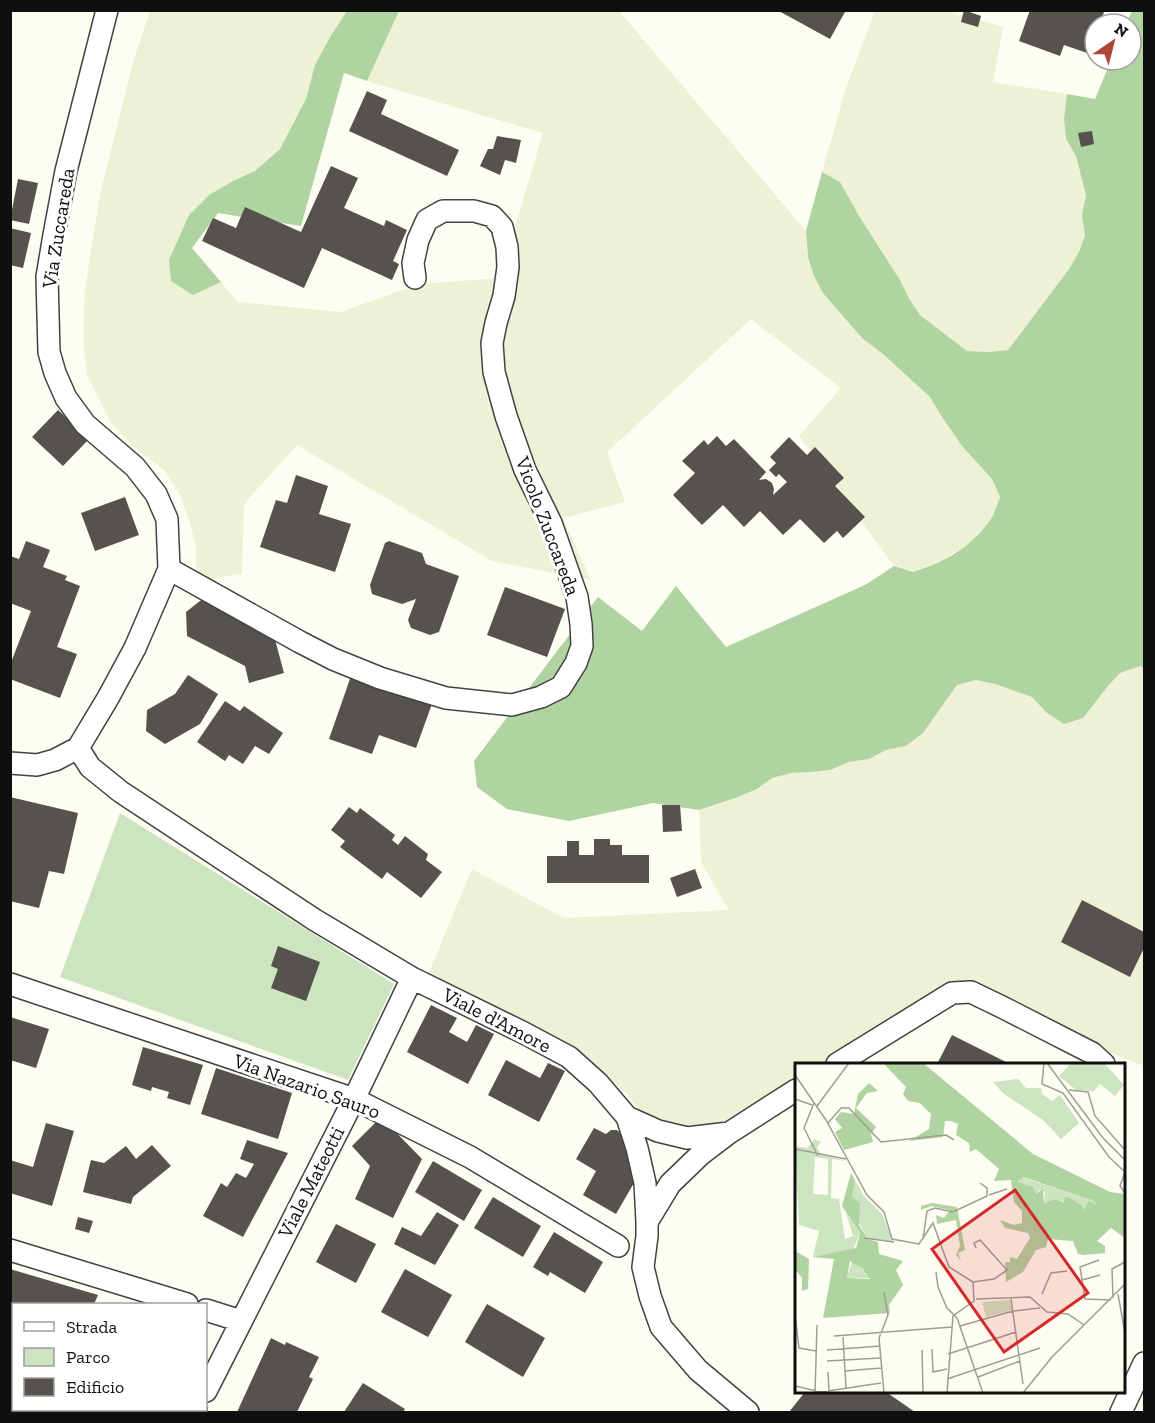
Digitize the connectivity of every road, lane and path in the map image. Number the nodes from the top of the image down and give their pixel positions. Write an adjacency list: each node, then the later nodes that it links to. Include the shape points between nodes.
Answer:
1 (107, 10): 3 (street, Via Zuccareda, via 66,171 47,277 49,352 58,382 85,424 135,467 156,494 166,519)
2 (415, 278): 3 (street, Vicolo Zuccareda, via 413,263 427,220 443,211 474,211 492,216 502,227 508,267 492,343 494,372 525,470 551,523 577,597 581,624 582,646 561,687 512,705 446,698 333,659)
3 (169, 570): 4 (street, Via Zuccareda, via 135,648)
4 (78, 748): 5 (street, via 37,765); 6 (street, Viale d'Amore, via 90,767 121,792 315,921)
5 (10, 763)
6 (412, 978): 11 (street, Viale Mateotti); 12 (street, Viale d'Amore, via 569,1057)
7 (10, 984): 11 (street, Via Nazario Sauro)
8 (840, 1063): 9 (street, via 952,993 971,993 1004,1008 1092,1053)
9 (1102, 1063)
10 (795, 1091): 13 (street)
11 (354, 1099): 15 (street, Via Nazario Sauro, via 471,1157); 19 (street, Viale Mateotti)
12 (627, 1117): 13 (street, via 687,1138); 14 (street, Viale d'Amore, via 645,1184)
13 (729, 1133): 14 (street, via 670,1184)
14 (647, 1222): 22 (street, Viale d'Amore, via 643,1267 661,1327 699,1370)
15 (618, 1246)
16 (10, 1250): 17 (street)
17 (181, 1303)
18 (207, 1310): 19 (street)
19 (241, 1321): 21 (street, Viale Mateotti)
20 (1143, 1371): 23 (street)
21 (207, 1389)
22 (748, 1413)
23 (1121, 1413)

